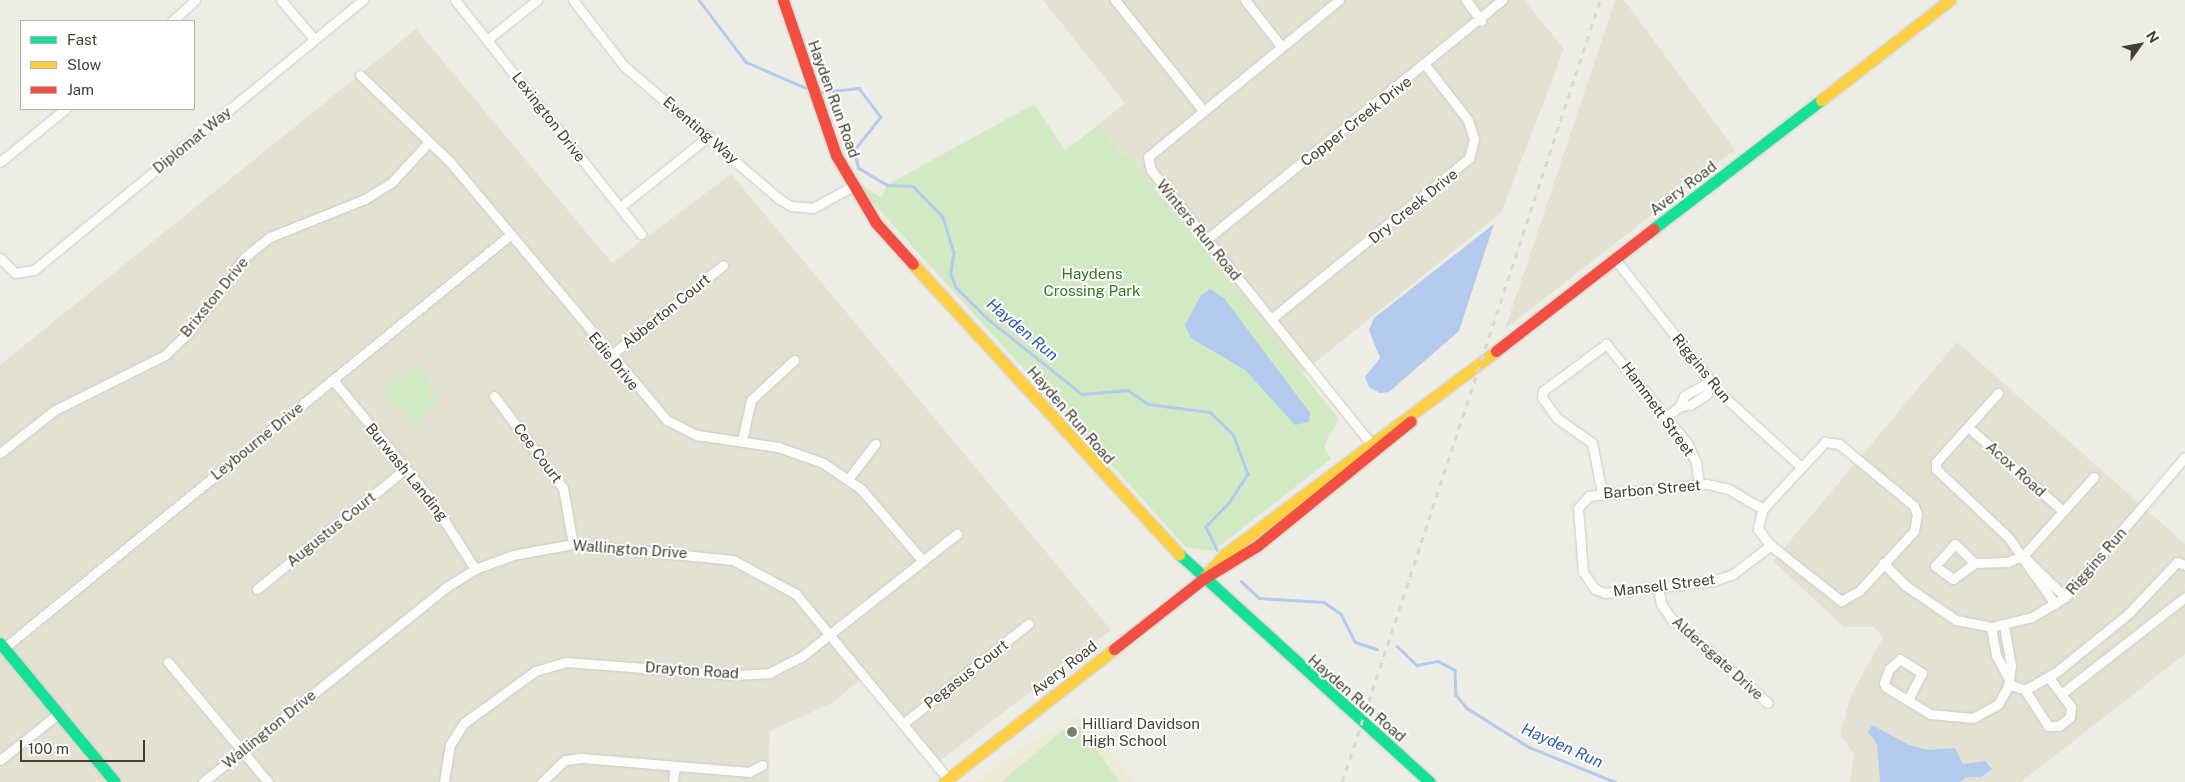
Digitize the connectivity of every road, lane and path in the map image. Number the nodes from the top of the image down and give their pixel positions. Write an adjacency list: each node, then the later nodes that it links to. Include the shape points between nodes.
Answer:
1 (195, 0): 14 (street)
2 (281, 0): 16 (street)
3 (363, 0): 16 (street, Diplomat Way)
4 (537, 0): 17 (street)
5 (572, 0): 23 (street, Eventing Way, via 624,66)
6 (783, 0): 26 (main road, Hayden Run Road, via 836,155)
7 (1115, 0): 21 (street)
8 (1245, 0): 18 (street)
9 (1339, 0): 18 (street)
10 (1466, 0): 15 (street)
11 (1502, 0): 15 (street, Copper Creek Drive)
12 (1950, 0): 32 (main road, Avery Road)
13 (455, 1): 17 (street, Lexington Drive)
14 (173, 20)
15 (1481, 21): 19 (street, Copper Creek Drive)
16 (314, 39): 31 (street, Diplomat Way, via 34,270 20,274)
17 (487, 40): 27 (street, Lexington Drive)
18 (1281, 46): 21 (street)
19 (1426, 66): 30 (street, Copper Creek Drive); 34 (street, Dry Creek Drive, via 1468,120 1474,139 1469,158)
20 (360, 75): 24 (street, Edie Drive)
21 (1202, 109): 30 (street, Winters Run Road, via 1148,157 1151,170)
22 (64, 110): 25 (street)
23 (709, 136): 26 (street, Eventing Way, via 791,206 813,208); 27 (street)
24 (428, 143): 29 (street, Edie Drive, via 451,163); 47 (street, Brixston Drive, via 392,182 364,199 270,237 252,252 165,355 55,410)
25 (0, 162)
26 (852, 187): 67 (main road, Hayden Run Road, via 876,223)
27 (620, 207): 28 (street, Lexington Drive)
28 (641, 234)
29 (510, 235): 35 (street, Edie Drive); 37 (street, Leybourne Drive)
30 (1207, 238): 34 (street, Winters Run Road)
31 (0, 258)
32 (1615, 259): 38 (street, Riggins Run); 41 (main road, Avery Road)
33 (723, 265): 35 (street, Abberton Court)
34 (1271, 319): 45 (street, Winters Run Road)
35 (610, 356): 44 (street, Edie Drive, via 654,409 680,429)
36 (794, 360): 44 (street, via 752,400)
37 (333, 380): 50 (street, Burwash Landing); 77 (street, Leybourne Drive)
38 (1711, 381): 42 (street, via 1707,394 1690,405 1680,406); 49 (street, Riggins Run, via 1745,419)
39 (1998, 393): 43 (street)
40 (494, 396): 58 (street, Cee Court, via 560,482 571,509)
41 (1434, 399): 45 (main road, Avery Road); 67 (main road, Avery Road, via 1393,438 1258,546)
42 (1666, 417): 53 (street, Hammett Street, via 1692,452); 54 (street, Hammett Street, via 1611,346 1602,345 1542,391 1542,397 1557,418 1592,442)
43 (1968, 427): 56 (street, Acox Road); 61 (street, via 1936,462 1939,474)
44 (742, 440): 52 (street, Edie Drive, via 798,452)
45 (1370, 442): 67 (main road, Avery Road, via 1225,554)
46 (875, 444): 52 (street)
47 (0, 454)
48 (2185, 458): 70 (street, Riggins Run)
49 (1800, 466): 55 (street); 63 (street, via 1820,444 1835,442 1914,506 1914,531)
50 (405, 468): 66 (street, Burwash Landing, via 449,525); 69 (street, Augustus Court)
51 (2094, 477): 56 (street)
52 (849, 478): 62 (street, Edie Drive)
53 (1699, 484): 54 (street, Barbon Street); 55 (street, Barbon Street, via 1729,489)
54 (1602, 493): 59 (street, Barbon Street, via 1580,503)
55 (1763, 509): 60 (street, via 1758,529)
56 (2064, 511): 61 (street)
57 (957, 534): 62 (street, Drayton Road)
58 (573, 544): 66 (street, Wallington Drive, via 513,555); 76 (street, Wallington Drive, via 733,560 796,594)
59 (1581, 545): 68 (street, Mansell Street, via 1583,572 1595,589 1605,593)
60 (1771, 545): 63 (street, via 1841,601 1855,595); 68 (street, Mansell Street, via 1733,574 1713,581)
61 (2023, 556): 64 (street, via 2006,562); 70 (street); 72 (street)
62 (922, 560): 76 (street, Drayton Road)
63 (1883, 563): 75 (street, Riggins Run, via 1948,616)
64 (1975, 563)
65 (2185, 565): 79 (street, via 2177,562 2129,613)
66 (475, 569): 87 (street, Wallington Drive, via 421,604)
67 (1203, 579): 91 (main road, Avery Road); 98 (main road, Hayden Run Road)
68 (1658, 586): 84 (street, Aldersgate Drive, via 1661,604 1670,617)
69 (257, 589)
70 (2065, 597): 72 (street, Riggins Run)
71 (2185, 597): 82 (street)
72 (2055, 604): 74 (street, Riggins Run)
73 (1028, 624): 86 (street, Pegasus Court)
74 (2004, 626): 75 (street, Riggins Run); 80 (street, via 2011,666)
75 (1991, 627): 80 (street, via 1996,655)
76 (832, 633): 86 (street, Wallington Drive); 95 (street, Drayton Road, via 786,666 769,673 734,675 566,662 535,671 464,723 450,745)
77 (2, 646): 85 (main road)
78 (168, 662): 87 (street)
79 (2048, 677): 81 (street); 82 (street)
80 (2008, 681): 81 (street); 83 (street, via 1998,704 1973,718 1942,718)
81 (2025, 690): 82 (street, via 2052,728 2072,712)
82 (2061, 694)
83 (1908, 700): 83 (street, via 1884,683 1889,669 1900,659 1922,673)
84 (1768, 703)
85 (58, 714): 88 (street); 92 (main road)
86 (904, 723): 91 (street, Wallington Drive)
87 (242, 751): 93 (street, Wallington Drive); 94 (street)
88 (0, 760)
89 (762, 765): 90 (street, via 749,772)
90 (674, 766): 96 (street, via 582,758 565,760); 97 (street)
91 (946, 781)
92 (115, 782)
93 (203, 782)
94 (268, 782)
95 (444, 782)
96 (542, 782)
97 (673, 782)
98 (1430, 782)

